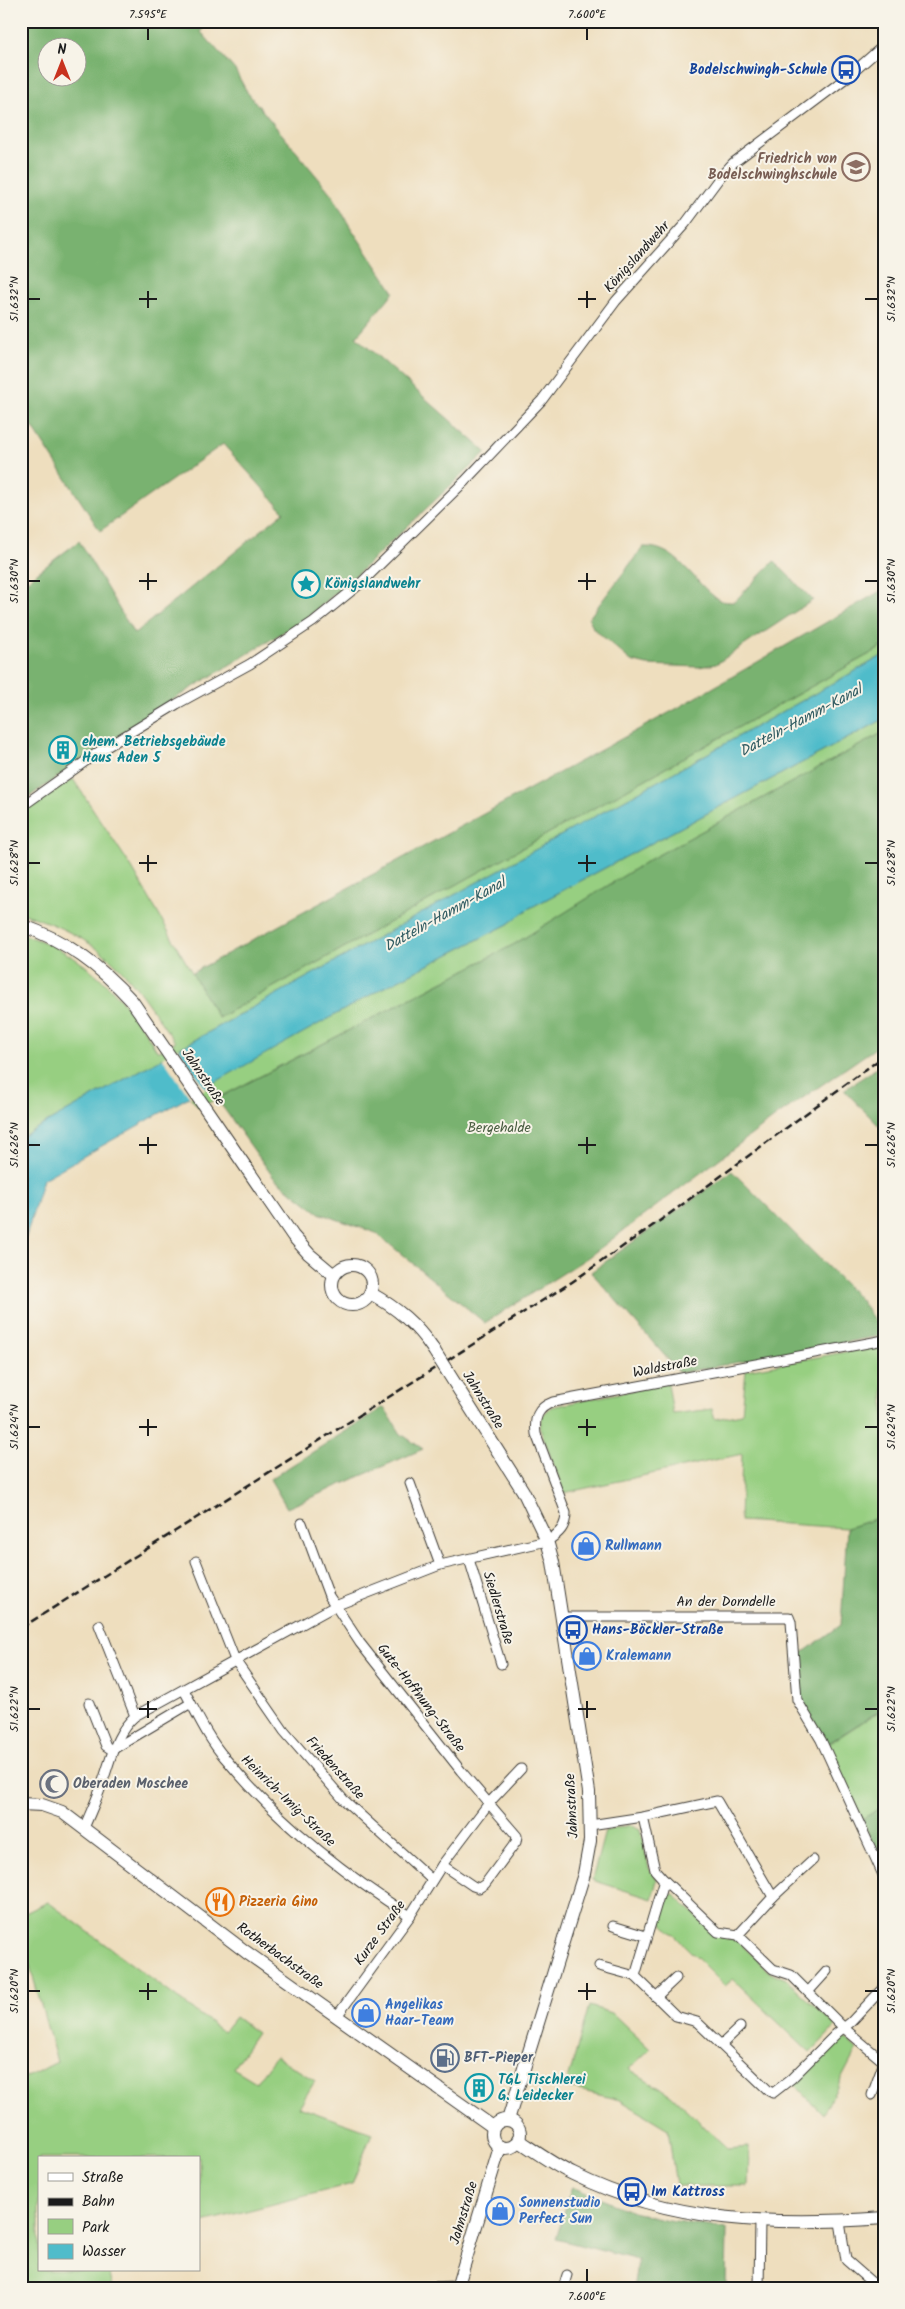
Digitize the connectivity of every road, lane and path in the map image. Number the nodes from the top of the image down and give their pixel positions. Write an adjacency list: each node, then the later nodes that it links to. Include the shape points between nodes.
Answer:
1 (884, 45): 2 (street, Königslandwehr, via 720,177 685,224 616,301 542,400 360,584 250,664 100,751)
2 (21, 807)
3 (21, 925): 4 (main road, Jahnstraße, via 60,941 95,964 132,1001 292,1236)
4 (334, 1274): 5 (main road, via 344,1266 363,1268 372,1282); 5 (main road, via 331,1286 340,1301 357,1304)
5 (370, 1293): 9 (main road, Jahnstraße, bridge, via 406,1316 421,1331 523,1490)
6 (884, 1340): 9 (street, Waldstraße, via 543,1406 538,1411 536,1434 566,1512 560,1532)
7 (410, 1483): 12 (street)
8 (302, 1523): 13 (street)
9 (547, 1542): 10 (street); 14 (main road, Jahnstraße)
10 (469, 1559): 12 (street); 17 (street, Siedlerstraße)
11 (196, 1561): 16 (street)
12 (440, 1565): 13 (street)
13 (335, 1606): 16 (street); 24 (street, Gute-Hoffnung-Straße, via 385,1677)
14 (562, 1617): 27 (main road, Jahnstraße, via 589,1792); 31 (street, An der Dorndelle, via 789,1617 797,1700 821,1740)
15 (99, 1625): 21 (street)
16 (235, 1660): 18 (street); 32 (street, Friedenstraße, via 312,1765 375,1830)
17 (501, 1664)
18 (184, 1690): 20 (street, Heinrich-Imig-Straße); 21 (street)
19 (90, 1703): 22 (street, via 106,1746)
20 (191, 1703): 22 (street); 35 (street, Heinrich-Imig-Straße, via 224,1758 284,1821 355,1879)
21 (135, 1716): 22 (street, via 126,1724)
22 (112, 1750): 28 (street, via 105,1777)
23 (522, 1769): 24 (street, Kurze Straße)
24 (489, 1803): 30 (street, Kurze Straße); 30 (street, via 517,1836 485,1884 479,1888 473,1886)
25 (21, 1804): 28 (main road, Rotherbachstraße, via 51,1807)
26 (643, 1817): 27 (street); 33 (street, via 655,1870); 34 (street, via 717,1801)
27 (590, 1825): 52 (main road, Jahnstraße, via 584,1874)
28 (84, 1828): 46 (main road, Rotherbachstraße, via 246,1952)
29 (813, 1860): 34 (street)
30 (442, 1865): 32 (street, Kurze Straße)
31 (884, 1877)
32 (432, 1880): 35 (street, Kurze Straße)
33 (664, 1880): 37 (street, via 718,1932); 38 (street)
34 (773, 1897): 37 (street)
35 (410, 1916): 46 (street, Kurze Straße)
36 (612, 1926): 38 (street)
37 (738, 1935): 44 (street, via 774,1969 791,1975)
38 (646, 1936): 41 (street)
39 (599, 1966): 41 (street)
40 (827, 1971): 44 (street)
41 (635, 1976): 45 (street)
42 (676, 1978): 45 (street)
43 (884, 1987): 48 (street)
44 (808, 1992): 48 (street)
45 (656, 1997): 49 (street, via 676,2016 697,2022)
46 (336, 2016): 53 (main road, Rotherbachstraße)
47 (740, 2026): 49 (street)
48 (844, 2028): 49 (street, via 773,2093); 50 (street)
49 (721, 2045)
50 (884, 2062): 51 (street)
51 (872, 2096)
52 (508, 2120): 53 (main road, via 497,2122); 54 (main road, via 517,2125)
53 (493, 2127): 55 (main road, via 492,2138)
54 (518, 2140): 55 (main road, via 510,2147); 57 (main road, via 572,2174 633,2199 705,2216)
55 (500, 2147): 60 (main road, Jahnstraße)
56 (884, 2218): 58 (main road)
57 (760, 2221): 58 (main road); 63 (street)
58 (840, 2222): 64 (street, via 846,2260)
59 (567, 2275): 62 (street)
60 (458, 2287): 61 (street)
61 (396, 2288)
62 (563, 2288)
63 (759, 2288)
64 (878, 2288)

